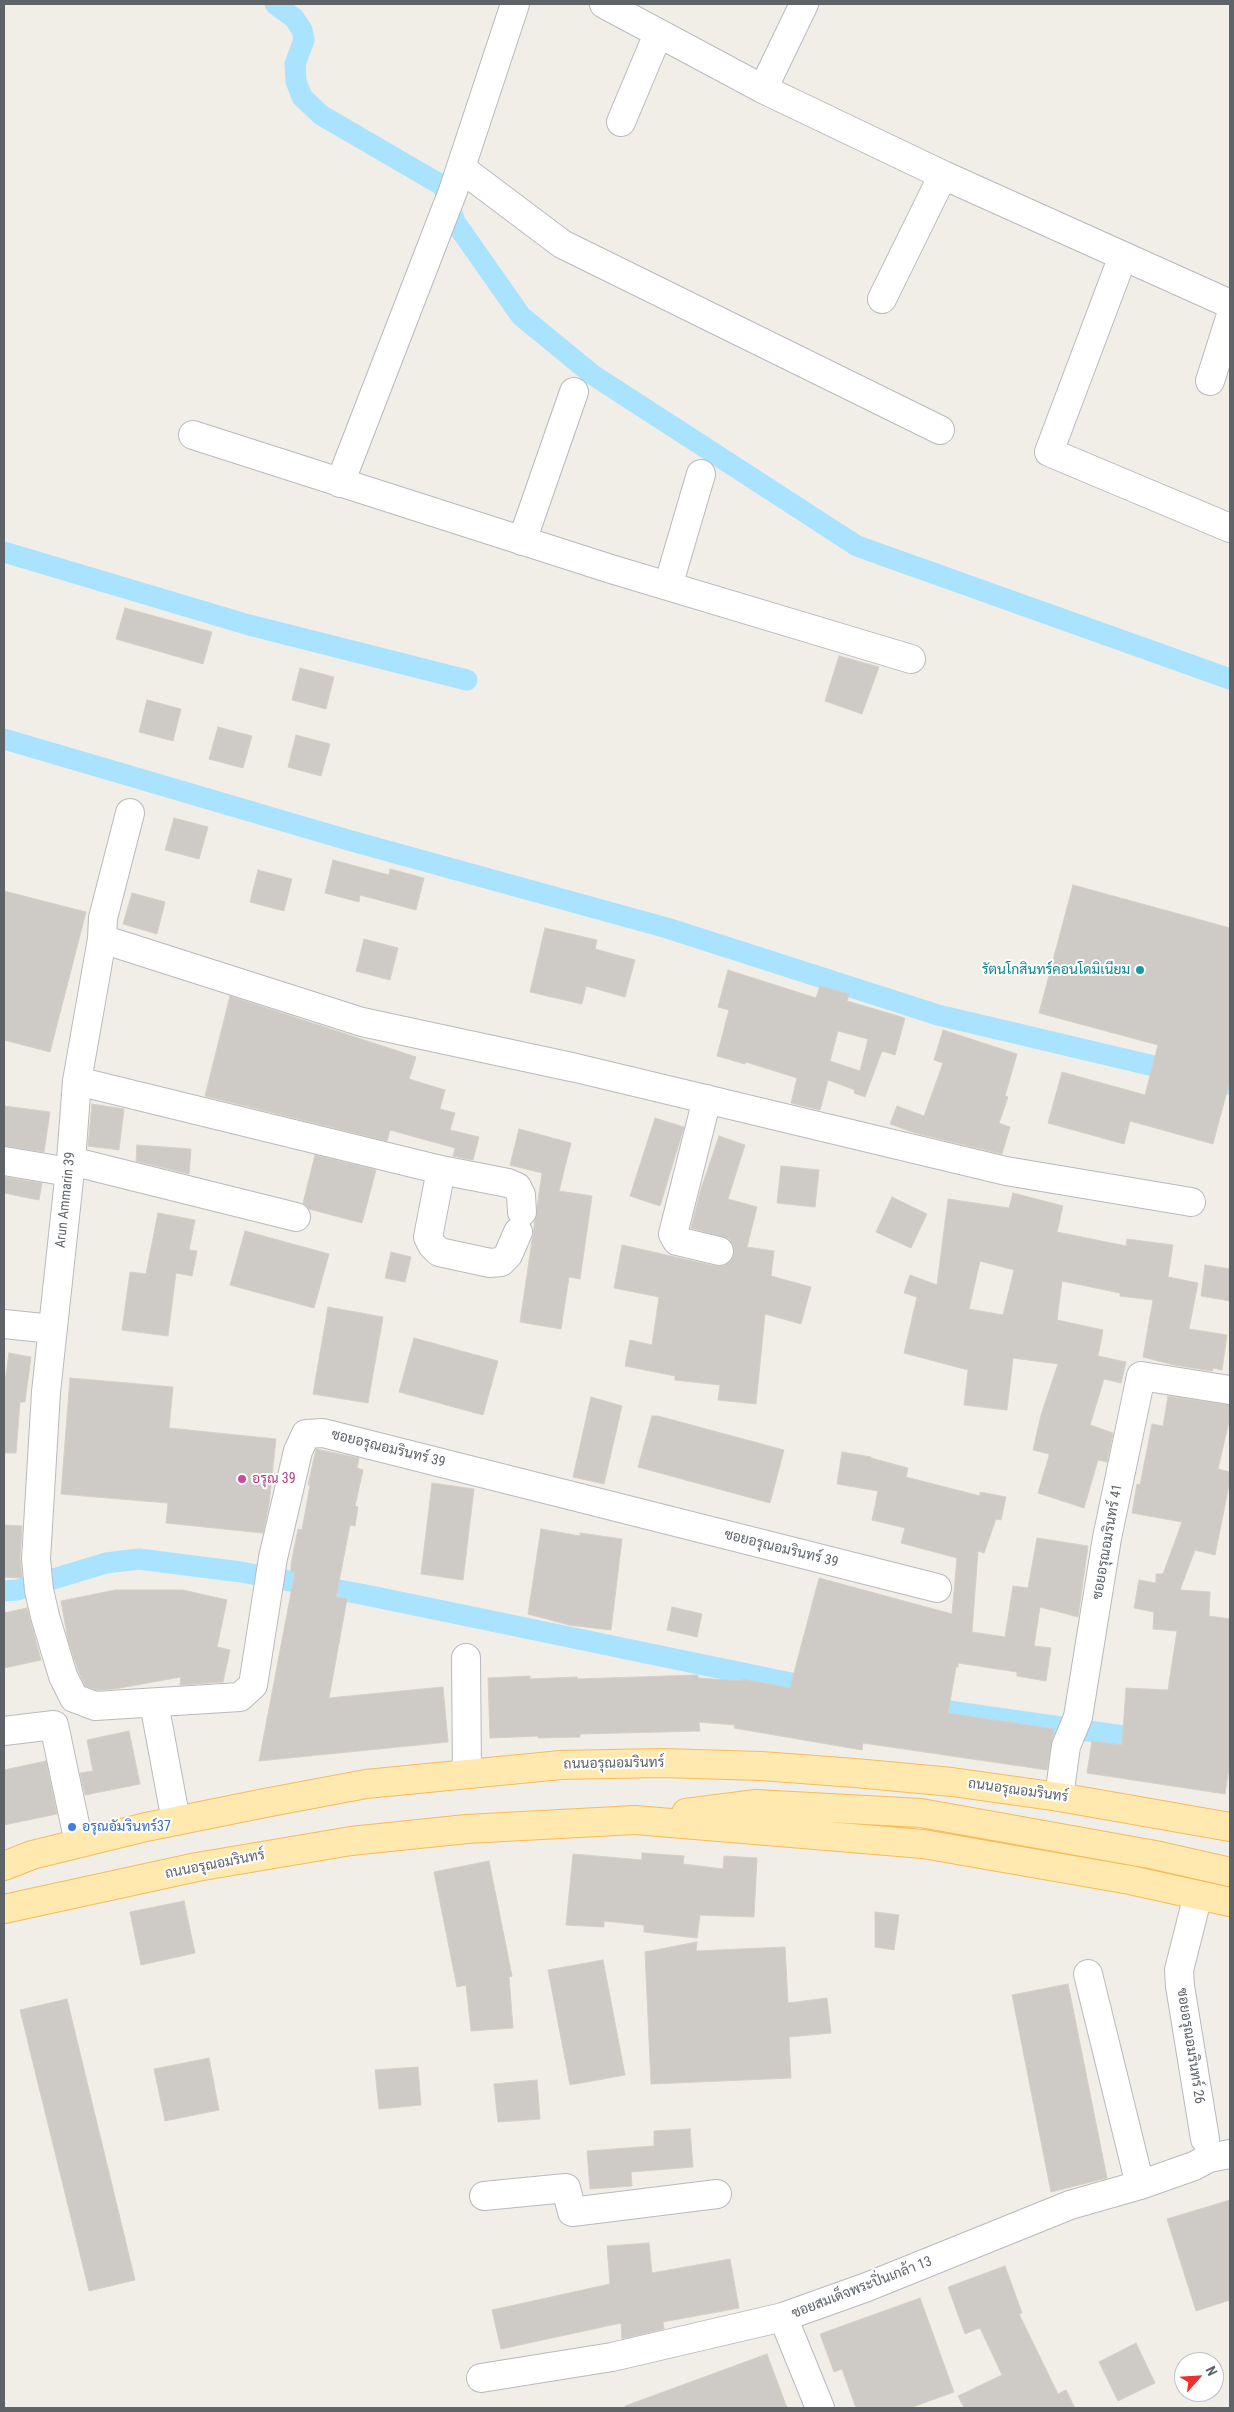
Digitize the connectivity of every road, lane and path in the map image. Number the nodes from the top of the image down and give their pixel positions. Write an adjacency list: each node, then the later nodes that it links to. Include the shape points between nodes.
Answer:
1 (514, 4): 8 (street)
2 (604, 4): 4 (street)
3 (804, 4): 5 (street)
4 (658, 34): 5 (street); 6 (street)
5 (763, 89): 7 (street)
6 (621, 122)
7 (943, 175): 9 (street); 10 (street)
8 (457, 179): 15 (street, via 562,244); 18 (street)
9 (1123, 256): 11 (street); 19 (street, via 1049,452)
10 (882, 299)
11 (1230, 304)
12 (1230, 318): 13 (street)
13 (1210, 381)
14 (574, 392): 20 (street)
15 (940, 430)
16 (193, 435): 18 (street)
17 (701, 474): 21 (street)
18 (340, 482): 20 (street)
19 (1230, 528)
20 (522, 541): 21 (street)
21 (668, 586): 22 (street)
22 (911, 659)
23 (130, 813): 24 (street, Arun Ammarin 39, via 103,918)
24 (102, 939): 25 (street, Arun Ammarin 39); 26 (street, via 362,1022)
25 (77, 1082): 28 (street, Arun Ammarin 39); 29 (street)
26 (707, 1099): 30 (street, via 1006,1171); 32 (street, via 674,1234 677,1241)
27 (4, 1161): 28 (street)
28 (70, 1166): 31 (street); 34 (street, Arun Ammarin 39)
29 (441, 1170): 29 (street, via 516,1187 521,1195 520,1222 508,1255 501,1262 490,1263 439,1252 432,1246 428,1237)
30 (1191, 1202)
31 (296, 1217)
32 (719, 1251)
33 (4, 1324): 34 (street)
34 (52, 1329): 38 (street, Arun Ammarin 39, via 36,1559 39,1590 63,1676 74,1698 95,1706)
35 (1230, 1390): 41 (street, ซอยอรุณอมรินทร์ 41, via 1141,1376 1107,1538 1073,1727 1066,1746)
36 (937, 1588): 38 (street, ซอยอรุณอมรินทร์ 39, via 323,1433 306,1434 298,1451 273,1558 253,1685 240,1697)
37 (466, 1658): 40 (street)
38 (154, 1703): 43 (street)
39 (4, 1731): 45 (street, via 54,1725)
40 (467, 1772): 41 (main road, ถนนอรุณอมรินทร์, via 570,1764 761,1766 952,1782); 43 (main road, ถนนอรุณอมรินทร์, via 366,1784)
41 (1059, 1797): 44 (main road, ถนนอรุณอมรินทร์)
42 (635, 1820): 49 (main road, via 756,1804 920,1813 1155,1855); 50 (main road, ถนนอรุณอมรินทร์, via 467,1829 351,1841 197,1867); 51 (main road, ถนนอรุณอมรินทร์, via 923,1844)
43 (176, 1821): 45 (main road, ถนนอรุณอมรินทร์)
44 (1230, 1827)
45 (79, 1843): 46 (main road, ถนนอรุณอมรินทร์)
46 (32, 1855): 47 (main road); 48 (main road, ถนนอรุณอมรินทร์)
47 (4, 1860)
48 (4, 1866)
49 (1230, 1872)
50 (91, 1890): 53 (main road, ถนนอรุณอมรินทร์); 54 (main road)
51 (1198, 1895): 52 (main road, ถนนอรุณอมรินทร์); 56 (street, ซอยอรุณอมรินทร์ 26, via 1180,1970 1180,1986)
52 (1230, 1902)
53 (4, 1909)
54 (4, 1923)
55 (1088, 1974): 58 (street)
56 (1205, 2139)
57 (1230, 2154): 58 (street, ซอยสมเด็จพระปิ่นเกล้า 13, via 1209,2158)
58 (1140, 2185): 61 (street, ซอยสมเด็จพระปิ่นเกล้า 13, via 1070,2206)
59 (717, 2194): 60 (street, via 572,2212 566,2188)
60 (484, 2196)
61 (783, 2318): 62 (street, ซอยสมเด็จพระปิ่นเกล้า 13, via 612,2358); 63 (street)
62 (481, 2378)
63 (820, 2408)

